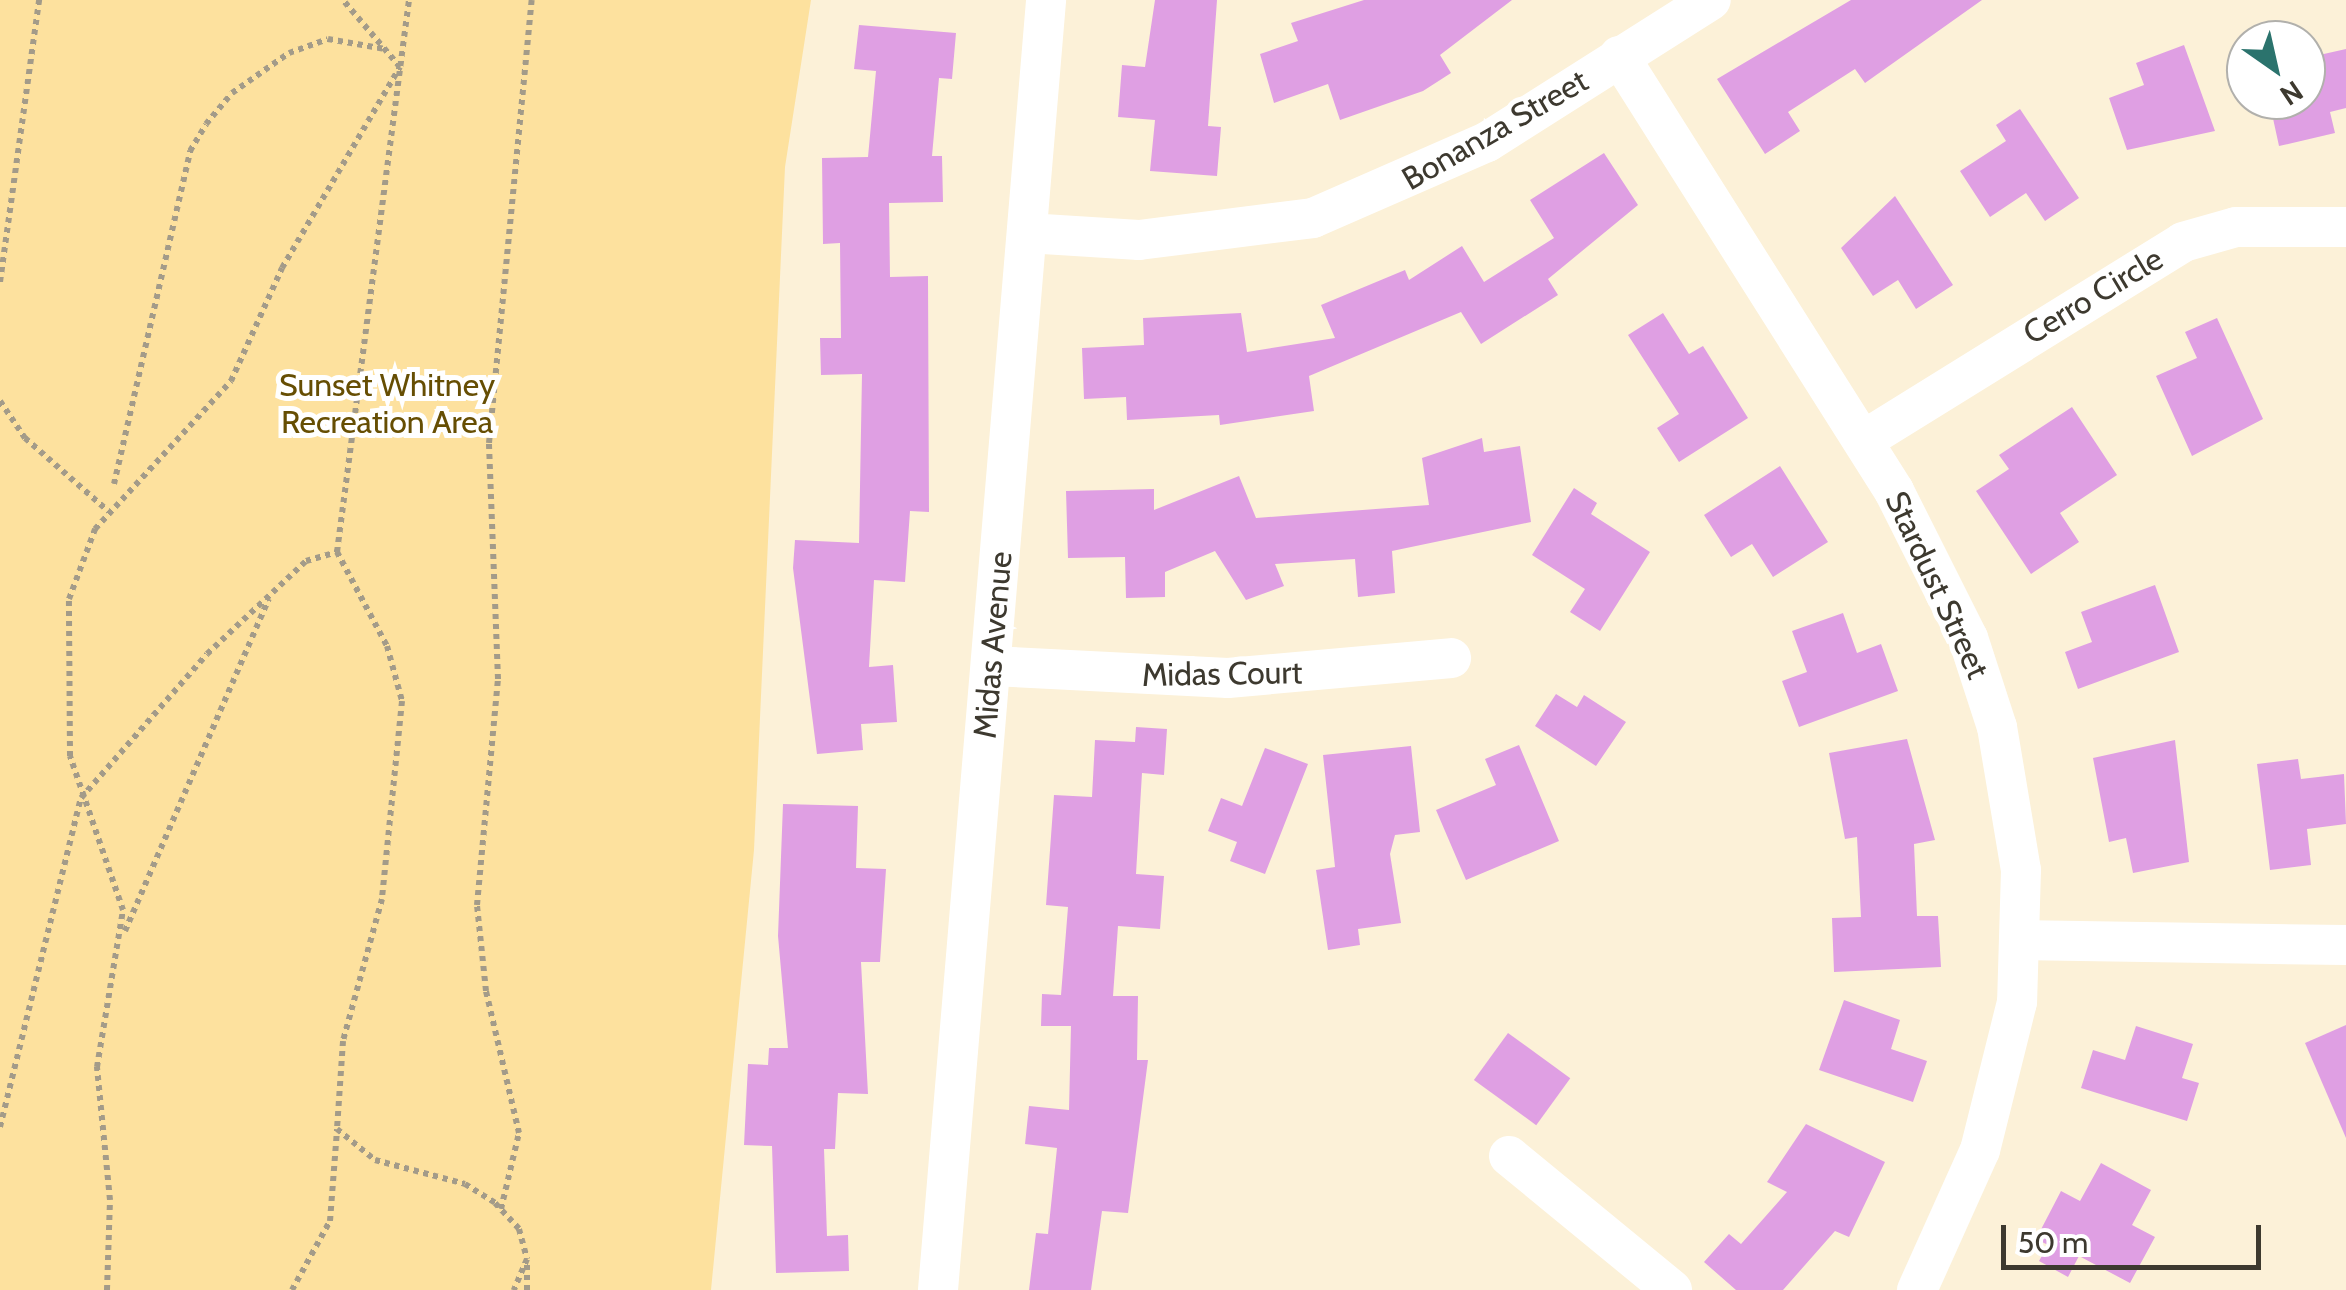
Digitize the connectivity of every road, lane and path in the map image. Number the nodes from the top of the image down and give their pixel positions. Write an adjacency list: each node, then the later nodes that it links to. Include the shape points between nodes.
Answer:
1 (39, 0): 12 (path)
2 (343, 0): 7 (path)
3 (409, 0): 9 (path)
4 (532, 0): 28 (path, via 489,443 498,679 477,905 486,991 518,1134)
5 (1046, 0): 11 (street, Midas Avenue)
6 (1711, 0): 8 (street, Bonanza Street)
7 (384, 49): 9 (path); 15 (path, via 328,38 289,54 232,93 206,124 190,150)
8 (1619, 56): 11 (street, Bonanza Street, via 1487,142 1313,218 1139,240); 14 (street, Stardust Street)
9 (400, 68): 16 (path, via 282,268 217,404); 17 (path, via 389,205)
10 (2346, 227): 14 (street, Cerro Circle, via 2236,227 2183,242)
11 (1026, 232): 20 (street, Midas Avenue)
12 (0, 282)
13 (0, 401): 16 (path, via 25,438)
14 (1864, 440): 23 (street, Stardust Street, via 1968,638 1998,728 2021,870)
15 (114, 484)
16 (108, 511): 21 (path, via 78,558 64,634 65,727)
17 (337, 552): 18 (path, via 306,561); 26 (path, via 387,646 402,702 382,899 342,1041)
18 (272, 594): 21 (path); 22 (path)
19 (1451, 658): 20 (street, Midas Court, via 1228,678)
20 (992, 666): 34 (street, Midas Avenue)
21 (80, 798): 22 (path, via 119,890); 25 (path)
22 (123, 935): 30 (path, via 97,1067 110,1200)
23 (2020, 940): 24 (street); 36 (street, Stardust Street, via 2002,1079)
24 (2346, 945)
25 (0, 1127)
26 (337, 1130): 28 (path, via 375,1160 465,1184); 31 (path, via 330,1221)
27 (1508, 1156): 35 (street)
28 (501, 1209): 29 (path)
29 (527, 1259): 32 (path); 33 (path)
30 (107, 1290)
31 (292, 1290)
32 (514, 1290)
33 (528, 1290)
34 (938, 1290)
35 (1672, 1290)
36 (1917, 1290)

